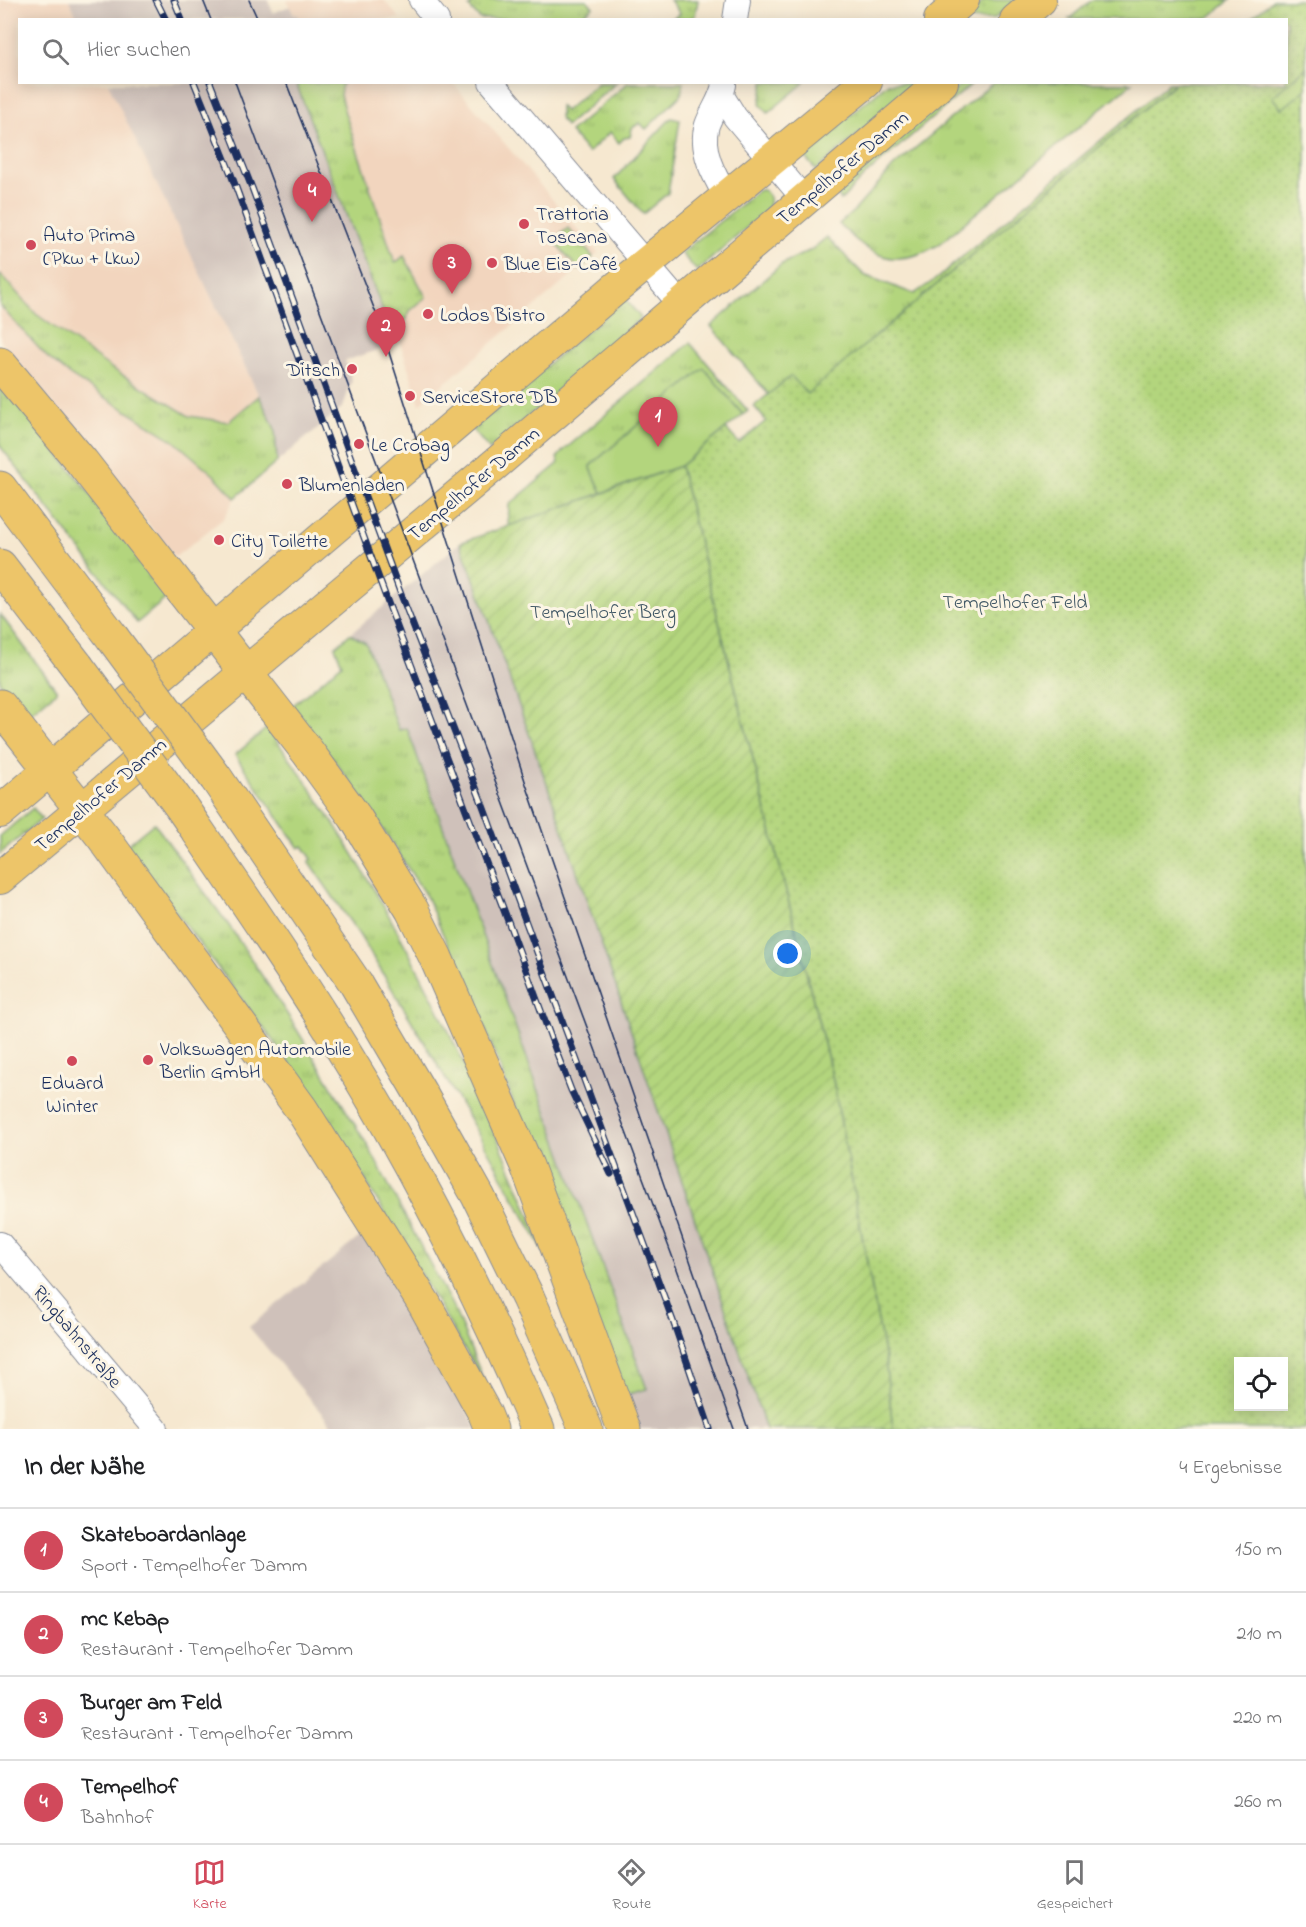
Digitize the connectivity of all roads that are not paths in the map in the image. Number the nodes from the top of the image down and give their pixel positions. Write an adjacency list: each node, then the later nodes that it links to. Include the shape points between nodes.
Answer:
1 (421, 0): 5 (street)
2 (738, 0): 6 (street)
3 (963, 0): 7 (main road)
4 (1040, 0): 8 (main road)
5 (435, 18)
6 (735, 18)
7 (942, 18)
8 (1019, 18)
9 (493, 84): 16 (street)
10 (864, 84): 13 (main road)
11 (940, 84): 15 (main road, Tempelhofer Damm)
12 (723, 89): 13 (street, via 735,117); 14 (street, via 707,126 706,139 709,162)
13 (771, 161): 14 (main road); 15 (street)
14 (727, 198): 16 (main road)
15 (804, 199): 17 (main road, Tempelhofer Damm)
16 (646, 264): 17 (street); 21 (main road)
17 (681, 305): 22 (main road, Tempelhofer Damm)
18 (0, 364): 21 (highway)
19 (0, 488): 32 (highway, bridge, via 216,778 356,984 478,1196)
20 (0, 566): 31 (highway, bridge, via 182,808 277,947 395,1138 452,1243)
21 (214, 630): 22 (highway); 24 (main road)
22 (246, 672): 25 (main road, Tempelhofer Damm); 33 (highway, via 355,817 412,910 436,958 527,1166)
23 (0, 706): 24 (highway)
24 (50, 770): 25 (highway); 26 (main road)
25 (81, 810): 27 (main road, Tempelhofer Damm); 30 (highway, via 302,1110 425,1305)
26 (0, 812)
27 (0, 878)
28 (0, 1244): 29 (street, Ringbahnstraße)
29 (156, 1429)
30 (491, 1429)
31 (538, 1429)
32 (586, 1429)
33 (624, 1429)

